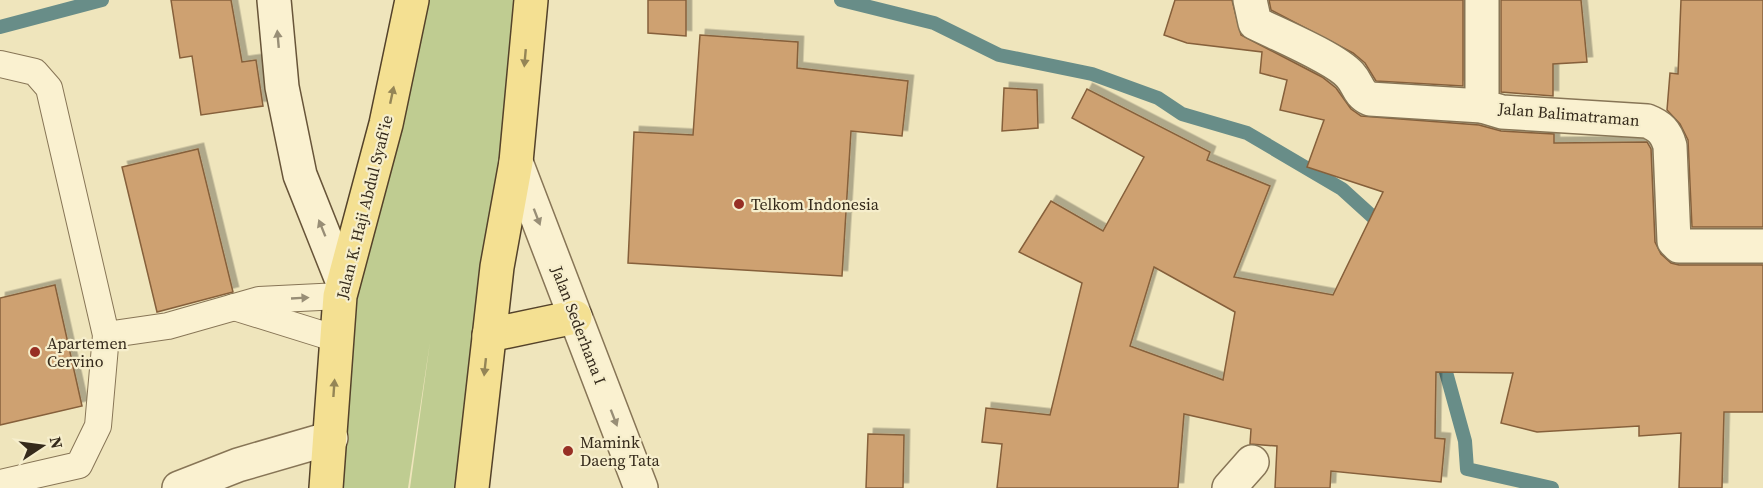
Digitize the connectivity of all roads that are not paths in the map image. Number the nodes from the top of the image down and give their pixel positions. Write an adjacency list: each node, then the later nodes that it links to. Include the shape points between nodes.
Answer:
1 (274, 0): 10 (street, one-way to 1, via 300,175 282,87)
2 (412, 0): 10 (main road, Jalan K. Haji Abdul Syafi'ie, one-way to 2, via 386,124)
3 (531, 0): 8 (main road, one-way to 8)
4 (1250, 0): 7 (street, via 1255,23 1315,52 1350,75 1361,95 1370,99)
5 (1482, 0): 7 (street, Jalan Balimatraman)
6 (0, 64): 13 (lane, via 35,72 49,88)
7 (1482, 106): 9 (street, Jalan Balimatraman, via 1502,112 1647,121 1658,126 1670,146 1674,241 1679,246)
8 (516, 162): 12 (street, Jalan Sederhana I, one-way to 12); 14 (main road)
9 (1763, 246)
10 (342, 290): 11 (lane, one-way to 10, via 259,300); 15 (main road, Jalan K. Haji Abdul Syafi'ie)
11 (234, 307): 13 (lane, via 168,326); 15 (lane)
12 (575, 317): 14 (main road); 22 (street, Jalan Sederhana I, one-way to 22)
13 (106, 335): 18 (lane, via 98,426 79,465)
14 (489, 335): 21 (main road, one-way to 21)
15 (337, 339): 16 (main road, Jalan K. Haji Abdul Syafi'ie, one-way to 15)
16 (331, 438): 19 (street, via 238,465); 20 (main road, Jalan K. Haji Abdul Syafi'ie)
17 (1252, 462): 23 (street)
18 (0, 483)
19 (178, 488)
20 (326, 488)
21 (472, 488)
22 (641, 488)
23 (1229, 488)

